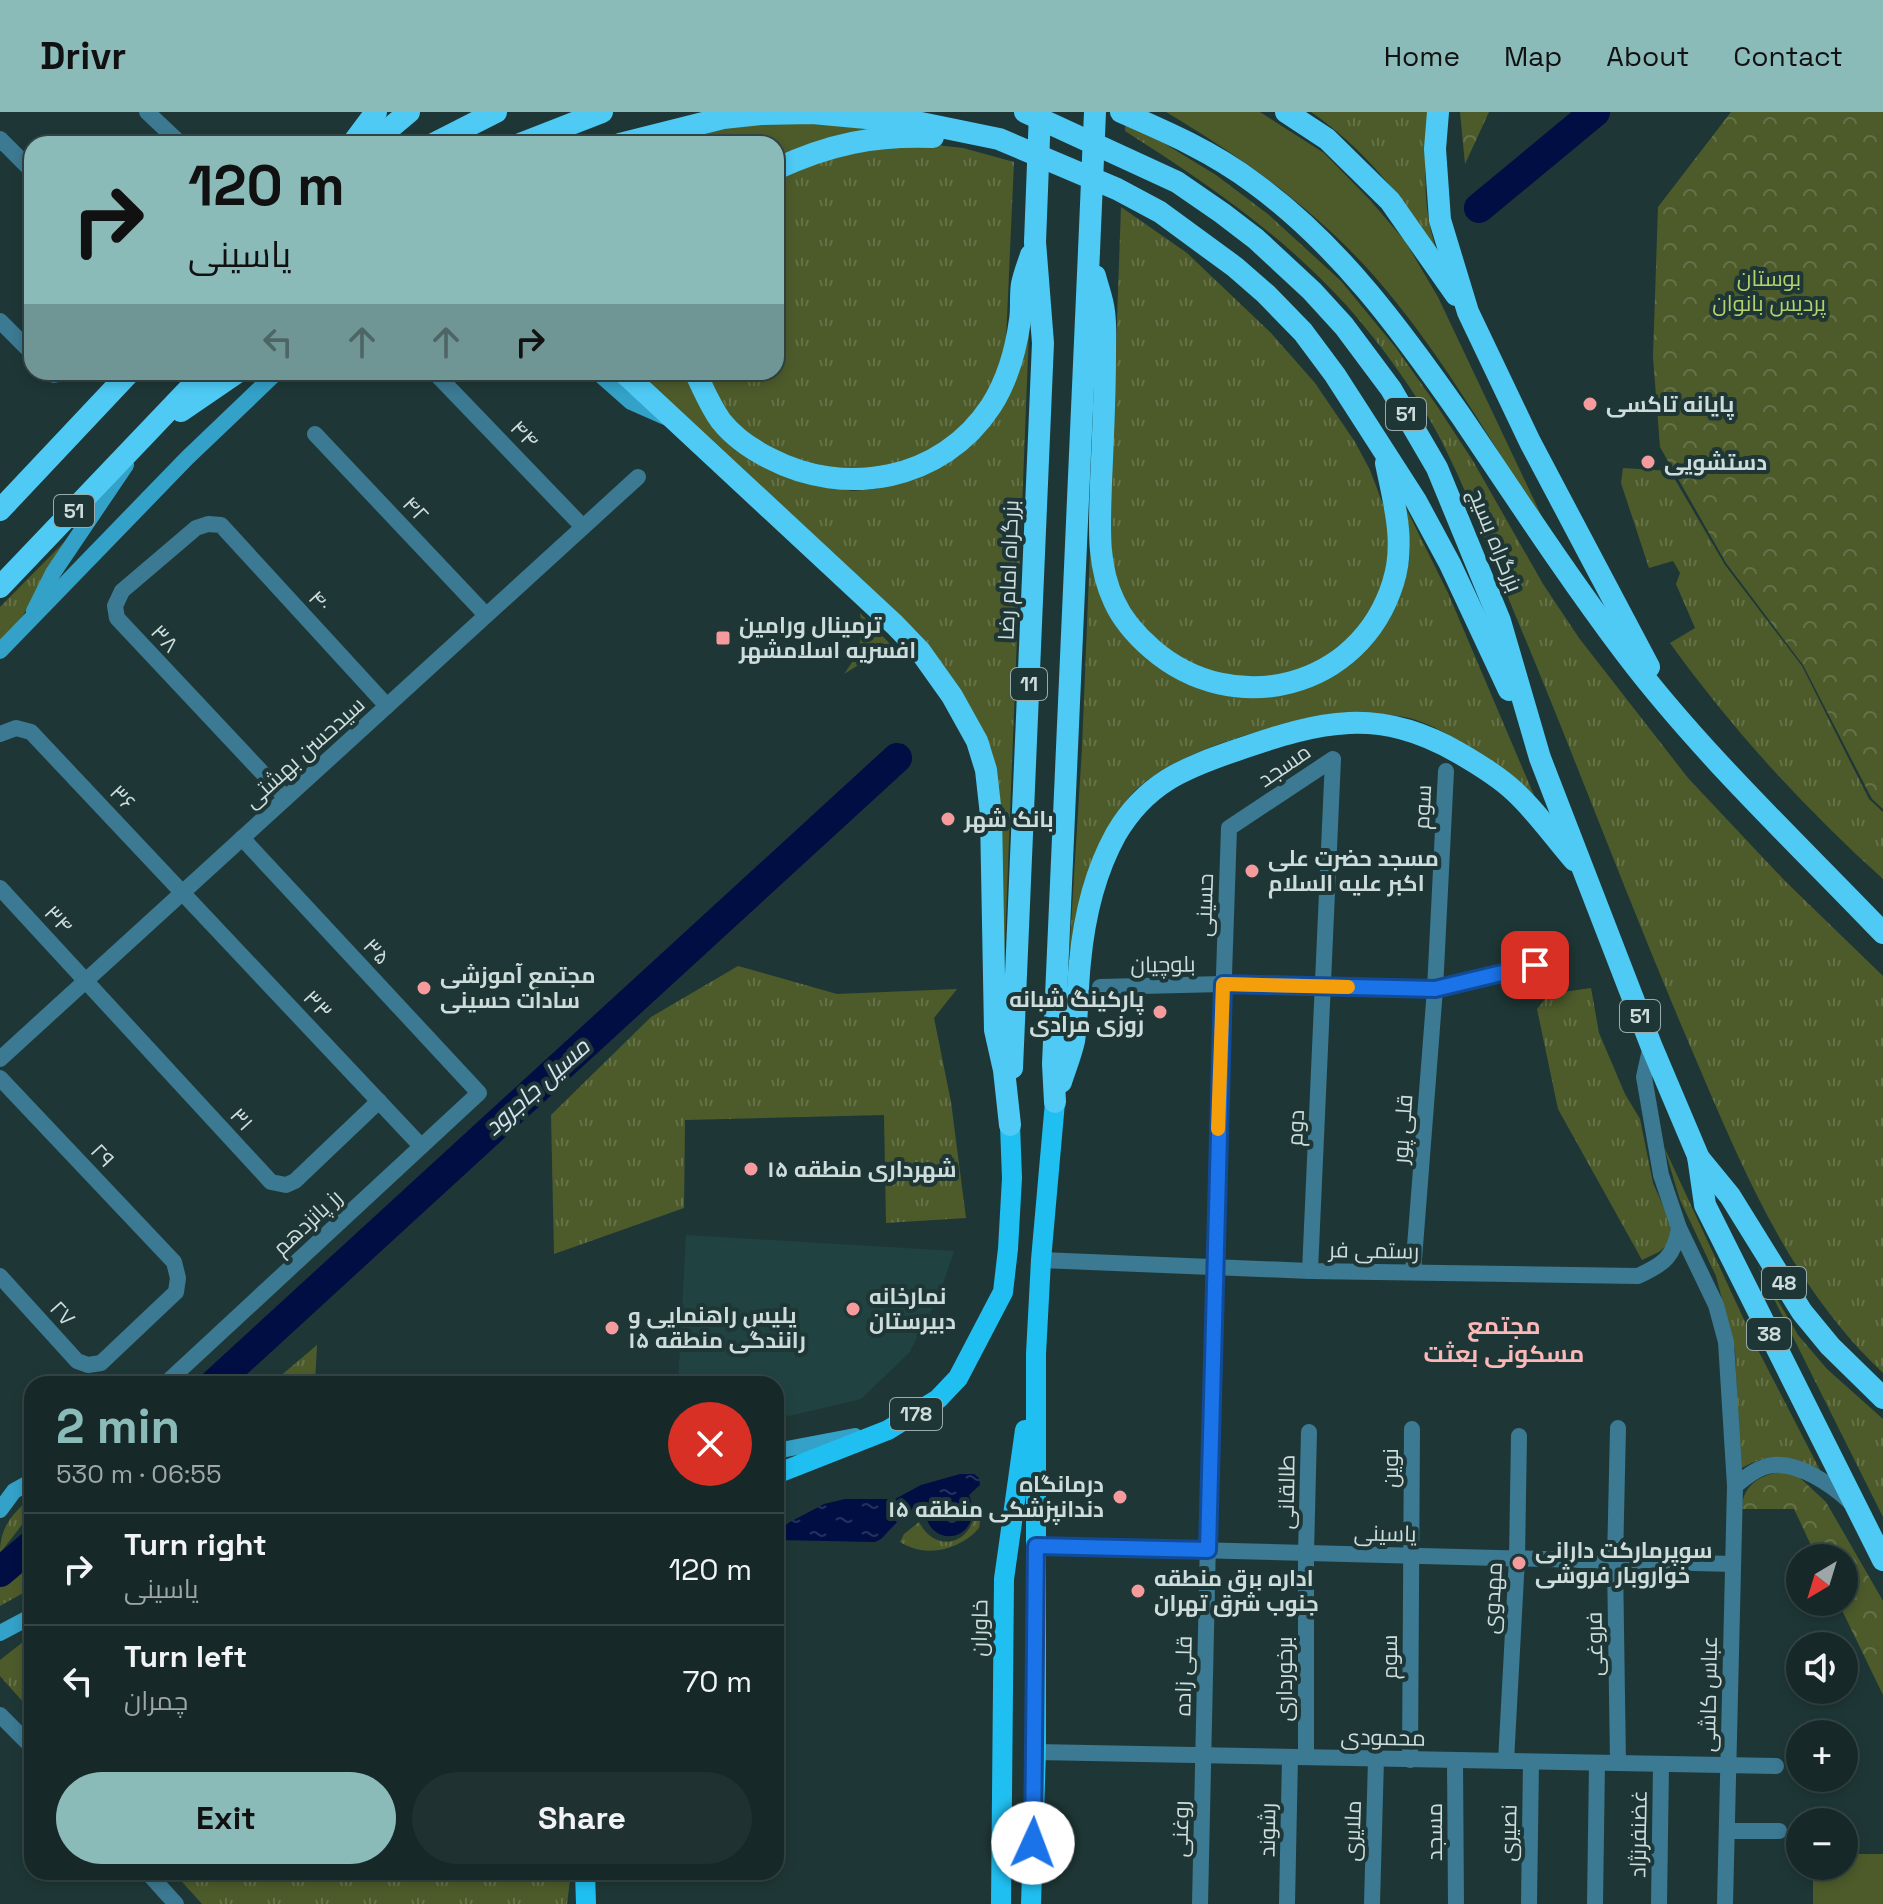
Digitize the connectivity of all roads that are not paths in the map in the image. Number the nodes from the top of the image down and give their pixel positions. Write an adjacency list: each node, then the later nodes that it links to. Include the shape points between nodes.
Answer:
1 (147, 112): 12 (street)
2 (376, 112): 13 (highway)
3 (409, 112): 14 (highway)
4 (496, 112): 15 (highway)
5 (602, 112): 16 (highway)
6 (1025, 112): 50 (highway, بزرگراه بسیج / 51, via 1177,182 1284,264 1344,326 1391,389 1451,496 1500,621)
7 (1040, 112): 22 (highway, بزرگراه امام رضا / 11, bridge)
8 (1095, 112): 23 (highway, 11, bridge)
9 (1121, 112): 48 (highway, بزرگراه بسیج / 51, via 1194,144 1254,183 1344,264 1388,313 1571,579)
10 (1286, 112): 24 (highway, via 1327,139 1390,201)
11 (1438, 112): 24 (highway, via 1440,220)
12 (172, 136)
13 (358, 136)
14 (380, 136)
15 (449, 136)
16 (540, 136)
17 (652, 136): 19 (highway, via 723,118 812,113 921,123)
18 (0, 139): 20 (street)
19 (999, 139): 21 (highway, via 872,138); 38 (highway, via 1160,212 1235,267 1303,332)
20 (24, 163)
21 (784, 166)
22 (1035, 242): 34 (highway, via 1004,384 971,430 928,462 855,481 798,471 742,441 721,421); 71 (highway, بزرگراه امام رضا / 11, via 1043,343)
23 (1089, 251): 38 (highway, via 1104,312 1099,553 1114,601 1141,640 1164,659 1203,681 1268,688 1307,678 1354,647 1383,607 1399,552); 70 (highway, 11)
24 (1468, 312): 48 (highway, via 1530,442)
25 (0, 321): 26 (street)
26 (24, 345)
27 (122, 380): 40 (highway, 51)
28 (198, 380): 36 (highway, 51)
29 (226, 380): 36 (highway)
30 (269, 380): 45 (main road)
31 (442, 380): 42 (street, ۴۴)
32 (606, 380): 35 (main road, via 631,402)
33 (632, 380): 35 (highway)
34 (699, 380)
35 (678, 422): 71 (highway, via 920,651 977,741 991,815 995,1030)
36 (147, 434): 43 (highway, 51); 45 (main road, via 53,573)
37 (315, 434): 44 (street, ۴۲)
38 (1383, 450): 50 (highway, via 1450,564)
39 (638, 477): 42 (street, سیدحسن بهشتی)
40 (0, 510)
41 (221, 525): 47 (street, ۴۰); 52 (street, ۳۸, via 196,528 122,591 115,606 117,618)
42 (583, 527): 44 (street, سیدحسن بهشتی)
43 (0, 587)
44 (486, 615): 47 (street, سیدحسن بهشتی)
45 (28, 623): 46 (main road)
46 (0, 651)
47 (387, 706): 52 (street, سیدحسن بهشتی)
48 (1676, 717): 58 (highway, بزرگراه بسیج / 51)
49 (0, 734): 57 (street, ۳۶, via 16,728 31,732)
50 (1540, 758): 55 (highway, بزرگراه بسیج / 51)
51 (1446, 771): 64 (street, سوم)
52 (286, 798): 54 (street, سیدحسن بهشتی)
53 (1229, 828): 61 (street, حسینی); 63 (street, مسجد, via 1333,759)
54 (242, 838): 57 (street, سیدحسن بهشتی); 68 (street, ۳۵)
55 (1586, 875): 65 (highway, بزرگراه بسیج / 51); 70 (highway, via 1513,790 1488,770 1393,724 1306,729 1185,769 1137,804 1101,866 1085,925 1074,1042)
56 (0, 888): 60 (street, ۳۴)
57 (183, 892): 60 (street, سیدحسن بهشتی); 69 (street, ۳۳)
58 (1883, 933)
59 (1560, 960): 64 (street, بلوچیان)
60 (86, 981): 66 (street, سیدحسن بهشتی); 69 (street, ۳۱, via 271,1182 295,1181)
61 (1223, 984): 62 (street, بلوچیان); 63 (street, بلوچیان); 76 (street, حسینی)
62 (1100, 987)
63 (1324, 987): 64 (street, بلوچیان); 77 (street, دوم)
64 (1435, 989): 78 (street, قلی پور)
65 (1651, 1045): 73 (highway, بزرگراه بسیج / 51); 74 (street, عباس کاشی, via 1644,1077 1661,1175)
66 (0, 1059)
67 (0, 1078): 81 (street, ۲۹, via 174,1262 176,1292)
68 (479, 1093): 72 (street, رز پانزدهم)
69 (379, 1101): 72 (street, ۳۳)
70 (1055, 1102): 75 (main road, خاوران)
71 (1010, 1125): 86 (main road, 178, via 1012,1178 1003,1292 958,1378 938,1399)
72 (421, 1146): 82 (street, رز پانزدهم)
73 (1698, 1156): 83 (highway, 48, via 1730,1196 1802,1312); 93 (highway, 38, via 1705,1205)
74 (1679, 1228): 78 (street, رستمی فر, via 1667,1260 1638,1276); 92 (street, عباس کاشی, via 1716,1305 1726,1342)
75 (1041, 1260): 76 (street, رستمی فر); 80 (main road, خاوران)
76 (1214, 1268): 77 (street, رستمی فر); 96 (street, قلی زاده)
77 (1310, 1271): 78 (street, رستمی فر)
78 (1413, 1272)
79 (0, 1276): 81 (street, ۲۷, via 77,1361)
80 (1036, 1354): 95 (main road, خاوران); 126 (main road, خاوران, via 1004,1579)
81 (101, 1363)
82 (174, 1376)
83 (1883, 1398)
84 (1618, 1428): 101 (street, فروغی)
85 (1412, 1429): 98 (street, نوین)
86 (888, 1430): 89 (main road); 90 (main road, 178)
87 (1309, 1432): 97 (street, طالقانی)
88 (1519, 1436): 99 (street, مهدوی)
89 (784, 1450)
90 (784, 1471)
91 (24, 1485): 94 (main road)
92 (1735, 1486): 93 (street, via 1765,1467 1784,1466 1837,1490); 102 (street, عباس کاشی)
93 (1856, 1508): 100 (highway, 38)
94 (0, 1510)
95 (1036, 1546): 96 (street, یاسینی); 107 (main road, خاوران)
96 (1208, 1550): 97 (street, یاسینی); 108 (street, قلی زاده)
97 (1306, 1553): 98 (street, یاسینی); 109 (street, برخورداری)
98 (1412, 1556): 99 (street, یاسینی); 111 (street, سوم)
99 (1517, 1558): 101 (street, یاسینی); 113 (street, مهدوی)
100 (1883, 1560)
101 (1615, 1561): 102 (street, یاسینی); 116 (street, فروغی)
102 (1733, 1564): 118 (street, عباس کاشی)
103 (24, 1620): 104 (main road)
104 (0, 1633)
105 (0, 1715): 106 (street)
106 (24, 1739)
107 (1036, 1752): 108 (street, محمودی); 127 (main road, خاوران)
108 (1203, 1755): 109 (street, محمودی); 128 (street, روغنی)
109 (1298, 1757): 110 (street, محمودی); 129 (street, رشوند)
110 (1376, 1759): 111 (street, محمودی); 130 (street, ملایری)
111 (1410, 1760): 112 (street, محمودی)
112 (1455, 1760): 113 (street, محمودی); 131 (street, مسجد)
113 (1506, 1761): 114 (street, محمودی)
114 (1531, 1762): 115 (street, محمودی); 132 (street, نصیری)
115 (1597, 1763): 116 (street, محمودی); 133 (street)
116 (1618, 1763): 117 (street, محمودی)
117 (1661, 1765): 118 (street, محمودی); 134 (street, غضنفرنژاد)
118 (1729, 1766): 119 (street, محمودی); 120 (street, عباس کاشی)
119 (1776, 1766)
120 (1727, 1831): 121 (street); 135 (street, عباس کاشی)
121 (1779, 1831)
122 (154, 1880): 124 (street)
123 (585, 1880): 125 (main road)
124 (176, 1904)
125 (586, 1904)
126 (1001, 1904)
127 (1031, 1904)
128 (1200, 1904)
129 (1287, 1904)
130 (1372, 1904)
131 (1456, 1904)
132 (1529, 1904)
133 (1595, 1904)
134 (1659, 1904)
135 (1725, 1904)

